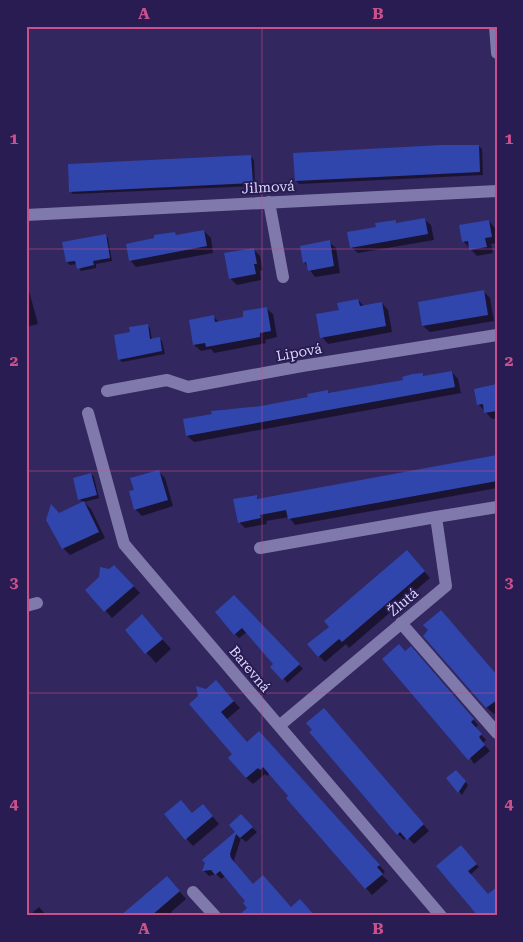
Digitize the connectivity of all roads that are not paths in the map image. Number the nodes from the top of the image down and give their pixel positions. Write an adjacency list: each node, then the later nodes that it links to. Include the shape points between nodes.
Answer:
1 (495, 26): 2 (street)
2 (497, 53)
3 (497, 191): 4 (street, Jilmová)
4 (270, 202): 5 (street, Jilmová); 6 (street)
5 (26, 215)
6 (283, 278)
7 (497, 335): 8 (street, Lipová, via 188,387 167,380)
8 (107, 391)
9 (88, 413): 14 (street, Barevná, via 124,544)
10 (497, 507): 11 (street)
11 (436, 517): 12 (street); 13 (street, Žlutá, via 446,586)
12 (260, 548)
13 (401, 623): 14 (street, Žlutá); 15 (street)
14 (279, 726): 18 (street, Barevná)
15 (497, 734)
16 (193, 892): 17 (street)
17 (215, 916)
18 (441, 916)

